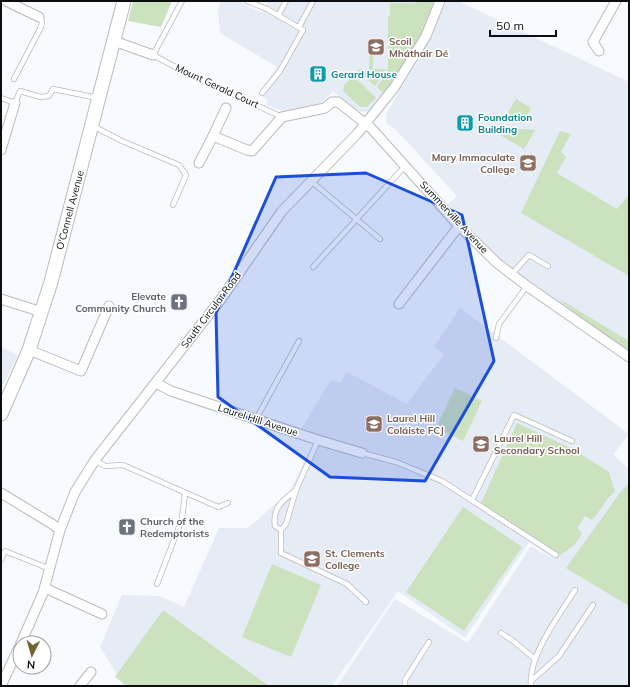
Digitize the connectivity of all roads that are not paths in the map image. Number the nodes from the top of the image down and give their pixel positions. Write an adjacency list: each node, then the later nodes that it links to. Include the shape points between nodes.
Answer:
1 (6, 1): 10 (street)
2 (124, 1): 12 (main road, O'Connell Avenue)
3 (182, 1): 14 (lane)
4 (247, 1): 9 (lane)
5 (286, 1): 9 (lane)
6 (313, 1): 11 (lane)
7 (440, 1): 22 (street, South Circular Road, via 426,36 400,78)
8 (616, 1): 13 (street, via 593,42)
9 (278, 16): 11 (lane)
10 (39, 17): 15 (lane, via 42,21 41,27)
11 (299, 27): 16 (lane, via 303,30 280,71)
12 (114, 41): 14 (street); 18 (main road, O'Connell Avenue)
13 (599, 51)
14 (153, 55): 21 (lane, Mount Gerald Court)
15 (14, 79)
16 (262, 93)
17 (1, 98): 19 (lane)
18 (100, 99): 19 (lane, via 53,89 49,96 41,97 20,91); 23 (main road, O'Connell Avenue)
19 (15, 103): 25 (street)
20 (226, 108): 24 (street)
21 (282, 116): 22 (street, Summerville Avenue, via 325,108 332,102 338,102); 24 (street, via 252,151)
22 (366, 123): 27 (street, Summerville Avenue); 28 (street, South Circular Road)
23 (92, 125): 29 (lane, via 122,141 179,165 186,175); 40 (main road, O'Connell Avenue)
24 (213, 136): 26 (street)
25 (1, 150)
26 (199, 163)
27 (406, 165): 30 (lane); 31 (street, Summerville Avenue)
28 (311, 181): 30 (lane); 45 (street, South Circular Road, via 282,211 221,299)
29 (173, 205)
30 (356, 220): 32 (lane); 34 (lane)
31 (459, 226): 35 (street, Summerville Avenue); 38 (street)
32 (380, 239)
33 (548, 266): 35 (lane, via 529,255)
34 (313, 267)
35 (512, 274): 36 (street, Summerville Avenue)
36 (527, 286): 41 (lane, via 498,324); 44 (street, Summerville Avenue)
37 (1, 299): 40 (street)
38 (399, 304)
39 (109, 306): 43 (street, via 81,371)
40 (42, 312): 43 (main road, O'Connell Avenue)
41 (496, 338)
42 (299, 341): 47 (lane)
43 (29, 350): 46 (main road, O'Connell Avenue)
44 (629, 357)
45 (156, 383): 47 (street, Laurel Hill Avenue, via 171,391); 51 (street, South Circular Road)
46 (1, 414)
47 (256, 419): 48 (street, Laurel Hill Avenue)
48 (318, 440): 50 (street, Laurel Hill Avenue); 52 (lane)
49 (572, 441): 55 (lane, via 514,416)
50 (362, 453): 55 (lane, via 396,462 442,481)
51 (95, 460): 54 (lane, via 106,466 123,465); 57 (street, South Circular Road, via 75,492)
52 (296, 490): 58 (lane, via 286,524); 58 (lane, via 279,505 274,516 275,526)
53 (1, 493): 57 (street)
54 (185, 493): 56 (lane, via 218,507); 62 (lane, via 182,519)
55 (472, 500): 59 (lane)
56 (228, 503)
57 (60, 530): 61 (street, South Circular Road)
58 (281, 530): 65 (lane, via 281,553 347,584)
59 (556, 555)
60 (1, 560): 61 (lane, via 5,551)
61 (50, 569): 63 (street, South Circular Road)
62 (157, 584)
63 (45, 588): 67 (street); 69 (street, South Circular Road)
64 (575, 590): 71 (lane)
65 (366, 602)
66 (594, 605): 74 (lane, via 559,656)
67 (102, 614)
68 (501, 633): 71 (lane)
69 (24, 635)
70 (428, 642): 77 (lane, via 404,680)
71 (535, 659): 74 (lane, via 530,676)
72 (12, 662): 75 (street, South Circular Road)
73 (91, 672): 76 (street)
74 (531, 684)
75 (1, 686)
76 (80, 686)
77 (405, 686)

